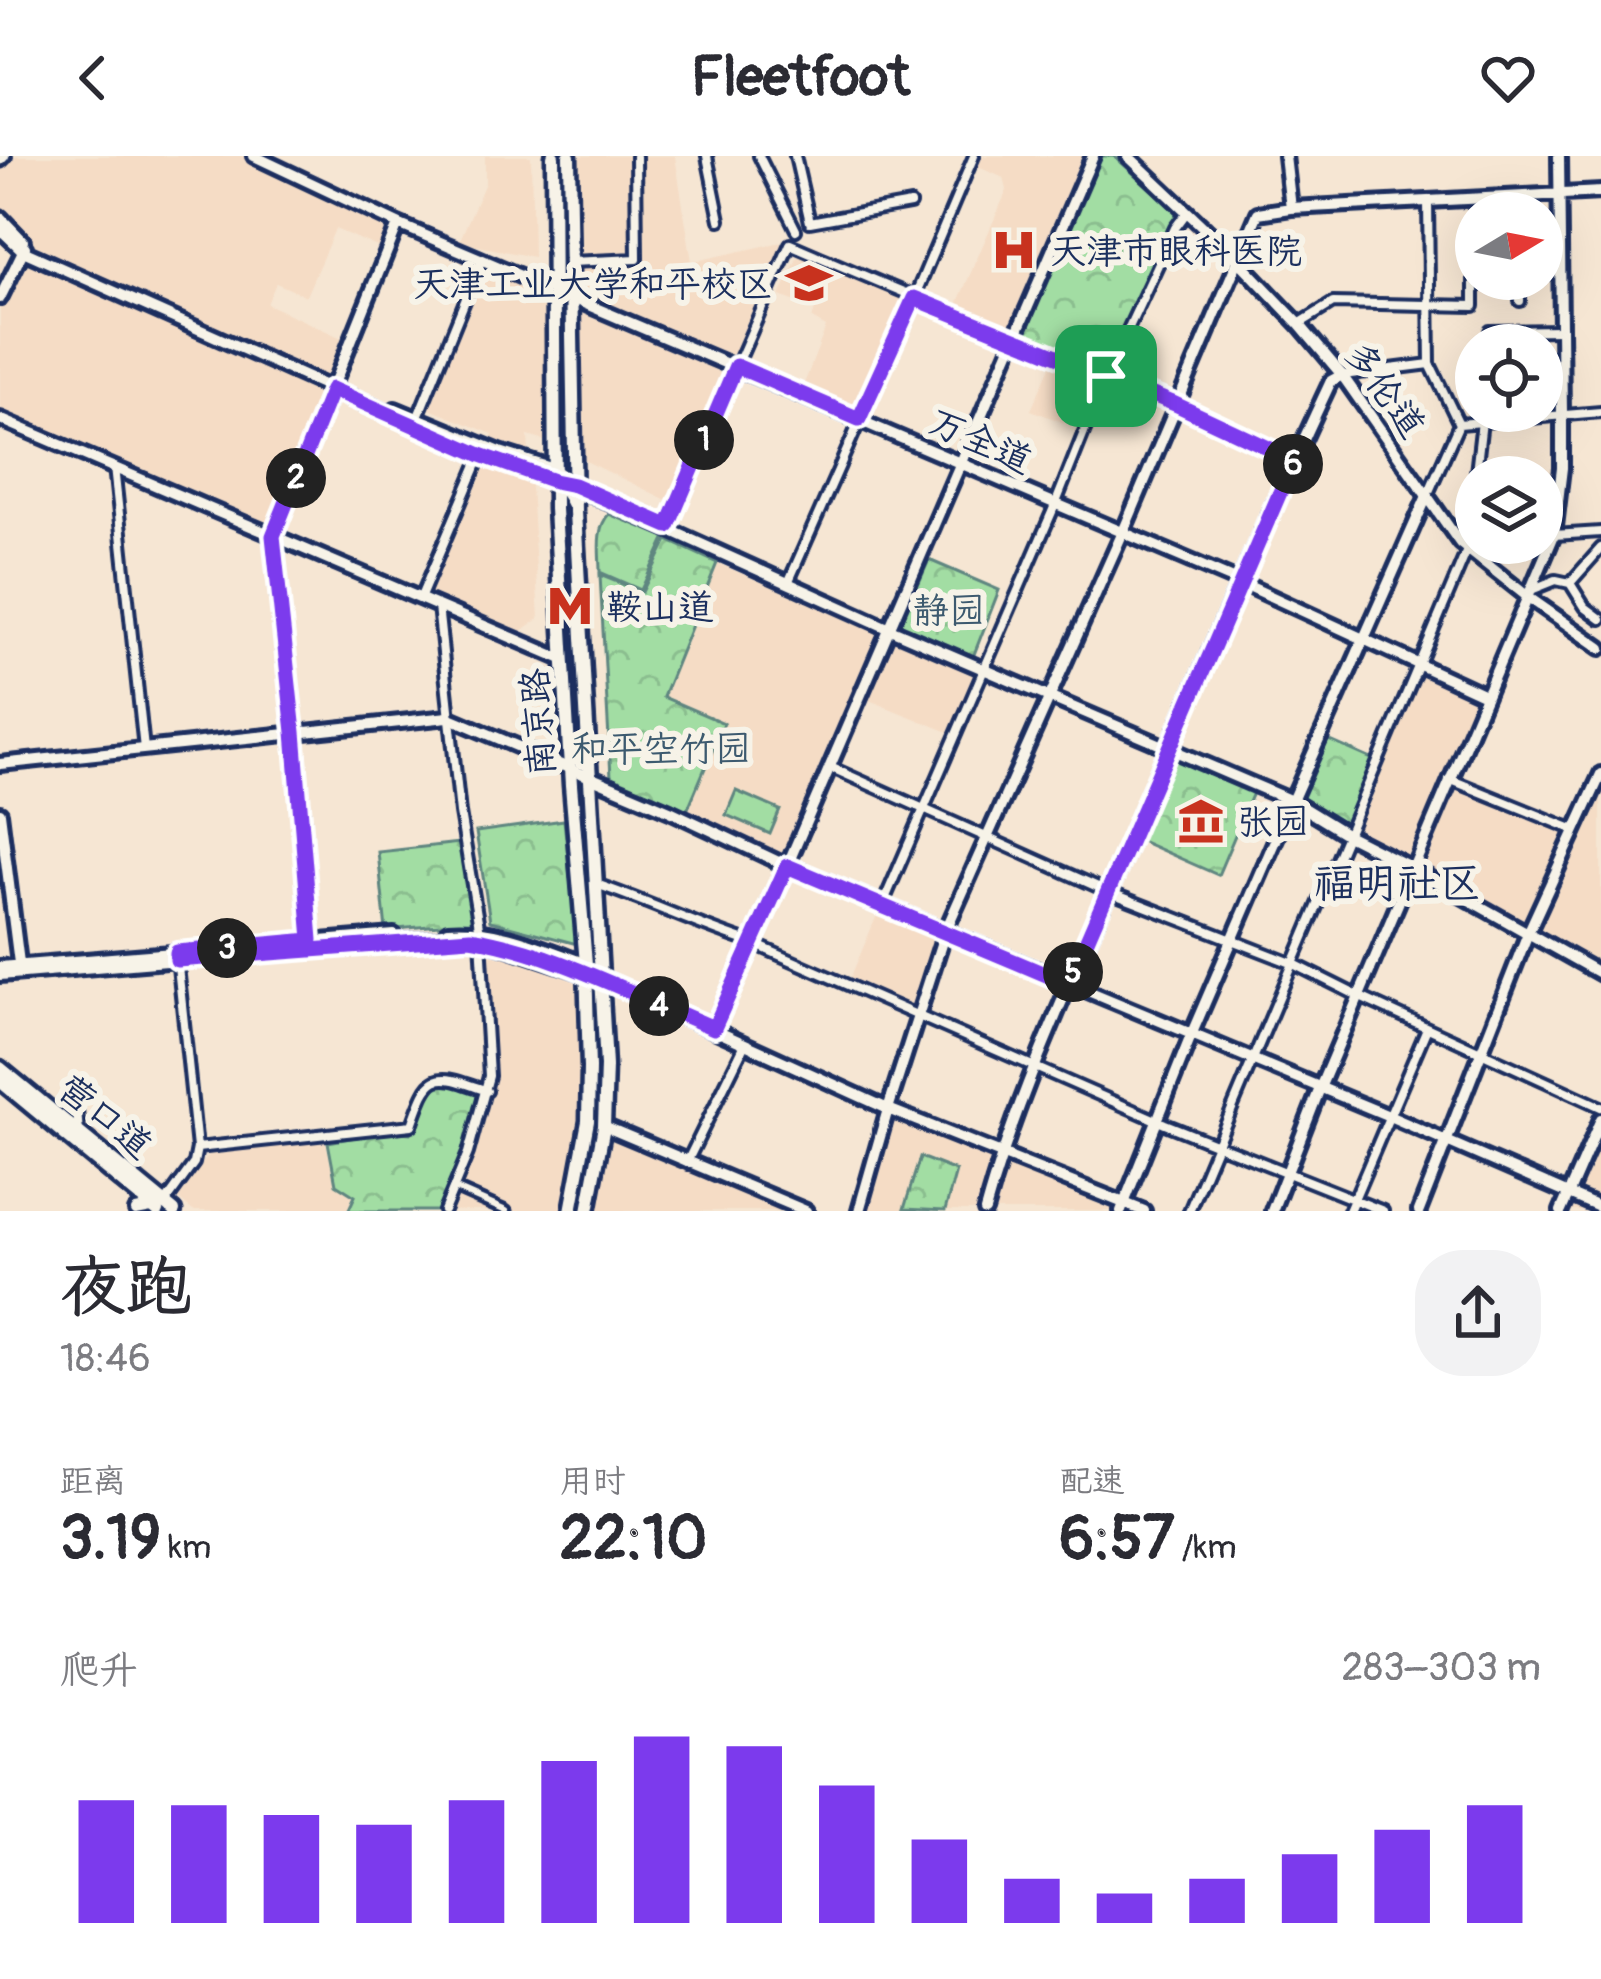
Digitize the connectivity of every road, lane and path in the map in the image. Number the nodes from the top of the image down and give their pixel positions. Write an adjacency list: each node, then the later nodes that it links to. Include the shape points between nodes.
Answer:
1 (254, 156): 23 (street, 万全道)
2 (553, 156): 30 (main road, 南京路)
3 (569, 156): 29 (main road, 南京路)
4 (636, 156): 29 (street, via 637,259)
5 (707, 156): 22 (street)
6 (759, 156): 25 (street)
7 (795, 156): 18 (street, via 810,222)
8 (974, 156): 33 (street)
9 (1094, 156): 37 (street)
10 (1128, 156): 20 (street, 多伦道)
11 (1285, 156): 19 (street)
12 (1559, 156): 13 (street)
13 (1560, 192)
14 (1601, 192): 15 (street)
15 (1563, 194)
16 (1455, 200): 17 (street)
17 (1428, 201): 19 (street); 35 (street)
18 (910, 204)
19 (1291, 208): 28 (street, via 1258,214)
20 (1186, 212): 28 (street, 多伦道); 41 (street)
21 (0, 217): 26 (street)
22 (720, 220)
23 (398, 224): 27 (street, 万全道); 42 (street)
24 (0, 229): 26 (street)
25 (796, 230)
26 (25, 248): 32 (street); 42 (street)
27 (482, 260): 30 (street, 万全道); 49 (street)
28 (1238, 260): 36 (street, 多伦道); 43 (street)
29 (570, 262): 31 (main road, 南京路)
30 (555, 290): 31 (street, 万全道); 50 (main road, 南京路)
31 (570, 297): 39 (street, 万全道); 59 (main road, 南京路)
32 (0, 298)
33 (914, 298): 37 (street); 39 (street, via 790,244); 48 (street)
34 (1474, 300): 35 (street)
35 (1430, 304): 36 (street, via 1333,303); 38 (street)
36 (1299, 324): 40 (street, 多伦道)
37 (1014, 340): 41 (street); 55 (street)
38 (1430, 364): 40 (street); 46 (street)
39 (736, 366): 48 (street, 万全道); 64 (street)
40 (1342, 375): 54 (street, via 1331,381); 60 (street, 多伦道)
41 (1106, 376): 43 (street); 61 (street)
42 (333, 386): 49 (street); 69 (street)
43 (1175, 404): 54 (street); 65 (street)
44 (1601, 412): 45 (street)
45 (1563, 414)
46 (1455, 416)
47 (0, 419): 56 (street)
48 (859, 419): 55 (street, 万全道); 74 (street)
49 (416, 422): 52 (street); 53 (street)
50 (554, 430): 53 (main road, via 545,454); 58 (main road, 南京路)
51 (1455, 432): 60 (street)
52 (481, 455): 57 (street); 78 (street)
53 (521, 459): 58 (main road)
54 (1294, 460): 75 (street)
55 (961, 463): 61 (street, 万全道); 81 (street)
56 (115, 466): 69 (street); 91 (street)
57 (532, 474): 58 (street); 63 (street, via 548,488)
58 (555, 478): 59 (street); 62 (main road); 63 (main road, 南京路)
59 (574, 485): 62 (main road, 南京路); 64 (street)
60 (1427, 496): 67 (street, 多伦道); 82 (street)
61 (1055, 505): 65 (street, 万全道); 86 (street)
62 (575, 512): 97 (main road, 南京路)
63 (555, 517): 84 (main road, 南京路)
64 (668, 526): 74 (street)
65 (1123, 532): 75 (street, 万全道); 88 (street)
66 (1601, 532): 68 (street)
67 (1455, 534)
68 (1563, 534)
69 (273, 536): 78 (street); 90 (street)
70 (1601, 548): 76 (street)
71 (1461, 564): 85 (street)
72 (1487, 564): 77 (street, 多伦道)
73 (1542, 564): 77 (street)
74 (788, 583): 81 (street)
75 (1243, 583): 82 (street, 万全道); 92 (street)
76 (1570, 583): 77 (street, via 1556,580); 80 (street)
77 (1530, 594): 83 (street, 多伦道); 87 (street)
78 (420, 599): 79 (street)
79 (438, 606): 84 (street); 89 (street)
80 (1601, 619)
81 (890, 629): 86 (street); 94 (street)
82 (1363, 639): 85 (street, 万全道); 99 (street)
83 (1601, 648)
84 (562, 658): 95 (main road, 南京路)
85 (1420, 664): 87 (street, 万全道); 104 (street)
86 (985, 670): 88 (street); 100 (street)
87 (1485, 695): 98 (street)
88 (1049, 697): 92 (street); 103 (street)
89 (448, 717): 90 (street); 95 (street); 112 (street)
90 (294, 732): 91 (street); 115 (street)
91 (144, 749): 93 (street)
92 (1168, 749): 99 (street); 108 (street)
93 (0, 764)
94 (830, 767): 100 (street); 105 (street)
95 (570, 770): 97 (street); 119 (main road, 南京路)
96 (1601, 774): 102 (street)
97 (589, 778): 105 (street); 107 (main road, 南京路)
98 (1449, 779): 102 (street); 106 (street)
99 (1292, 801): 104 (street); 113 (street)
100 (923, 807): 103 (street); 109 (street)
101 (0, 813): 118 (street)
102 (1575, 830): 111 (street)
103 (988, 836): 108 (street); 110 (street)
104 (1349, 836): 106 (street); 117 (street)
105 (787, 866): 109 (street); 114 (street)
106 (1412, 868): 111 (street); 124 (street)
107 (595, 884): 114 (street); 122 (main road, 南京路)
108 (1109, 892): 113 (street); 123 (street)
109 (882, 905): 110 (street)
110 (945, 932): 123 (street); 125 (street)
111 (1528, 933): 121 (street); 130 (street)
112 (480, 935): 115 (street); 119 (street); 137 (street)
113 (1233, 939): 117 (street); 128 (street)
114 (752, 943): 125 (street); 126 (street)
115 (312, 945): 116 (street)
116 (177, 956): 118 (street); 147 (street)
117 (1294, 964): 124 (street); 131 (street)
118 (20, 969): 120 (street)
119 (586, 970): 122 (street); 161 (main road, 南京路, via 588,1121)
120 (0, 971)
121 (1601, 974)
122 (602, 979): 126 (street); 143 (main road, 南京路)
123 (1068, 984): 128 (street); 132 (street)
124 (1358, 996): 127 (street); 136 (street)
125 (918, 1017): 132 (street); 138 (street)
126 (714, 1028): 129 (street)
127 (1427, 1028): 130 (street); 140 (street)
128 (1192, 1034): 131 (street); 142 (street)
129 (746, 1043): 138 (street); 150 (street)
130 (1483, 1053): 139 (street); 145 (street)
131 (1254, 1060): 136 (street); 146 (street)
132 (1034, 1066): 142 (street); 149 (street)
133 (0, 1068): 144 (main road, 营口道)
134 (0, 1081): 148 (main road, 营口道)
135 (75, 1087): 144 (street)
136 (1320, 1088): 140 (street); 151 (street)
137 (488, 1091): 147 (street, via 435,1079 412,1125); 152 (street)
138 (888, 1108): 149 (street); 164 (street)
139 (1601, 1108)
140 (1389, 1115): 145 (street); 154 (street)
141 (1601, 1119): 153 (street)
142 (1158, 1120): 146 (street); 156 (street)
143 (604, 1126): 150 (street); 162 (main road, 南京路)
144 (80, 1133): 148 (street); 158 (main road, 营口道)
145 (1446, 1140): 153 (street); 171 (street)
146 (1216, 1145): 151 (street); 167 (street)
147 (196, 1148): 158 (street)
148 (84, 1150): 155 (main road, 营口道)
149 (1001, 1153): 156 (street); 165 (street)
150 (687, 1162): 163 (street)
151 (1287, 1172): 154 (street); 168 (street)
152 (453, 1188): 159 (street); 160 (street)
153 (1568, 1194): 157 (street); 172 (street)
154 (1353, 1199): 169 (street); 170 (street)
155 (135, 1206): 158 (main road, 营口道)
156 (1122, 1207): 166 (street)
157 (1601, 1208)
158 (162, 1209)
159 (444, 1211)
160 (506, 1211)
161 (571, 1211)
162 (588, 1211)
163 (806, 1211)
164 (859, 1211)
165 (985, 1211)
166 (1144, 1211)
167 (1189, 1211)
168 (1272, 1211)
169 (1348, 1211)
170 (1383, 1211)
171 (1419, 1211)
172 (1561, 1211)

